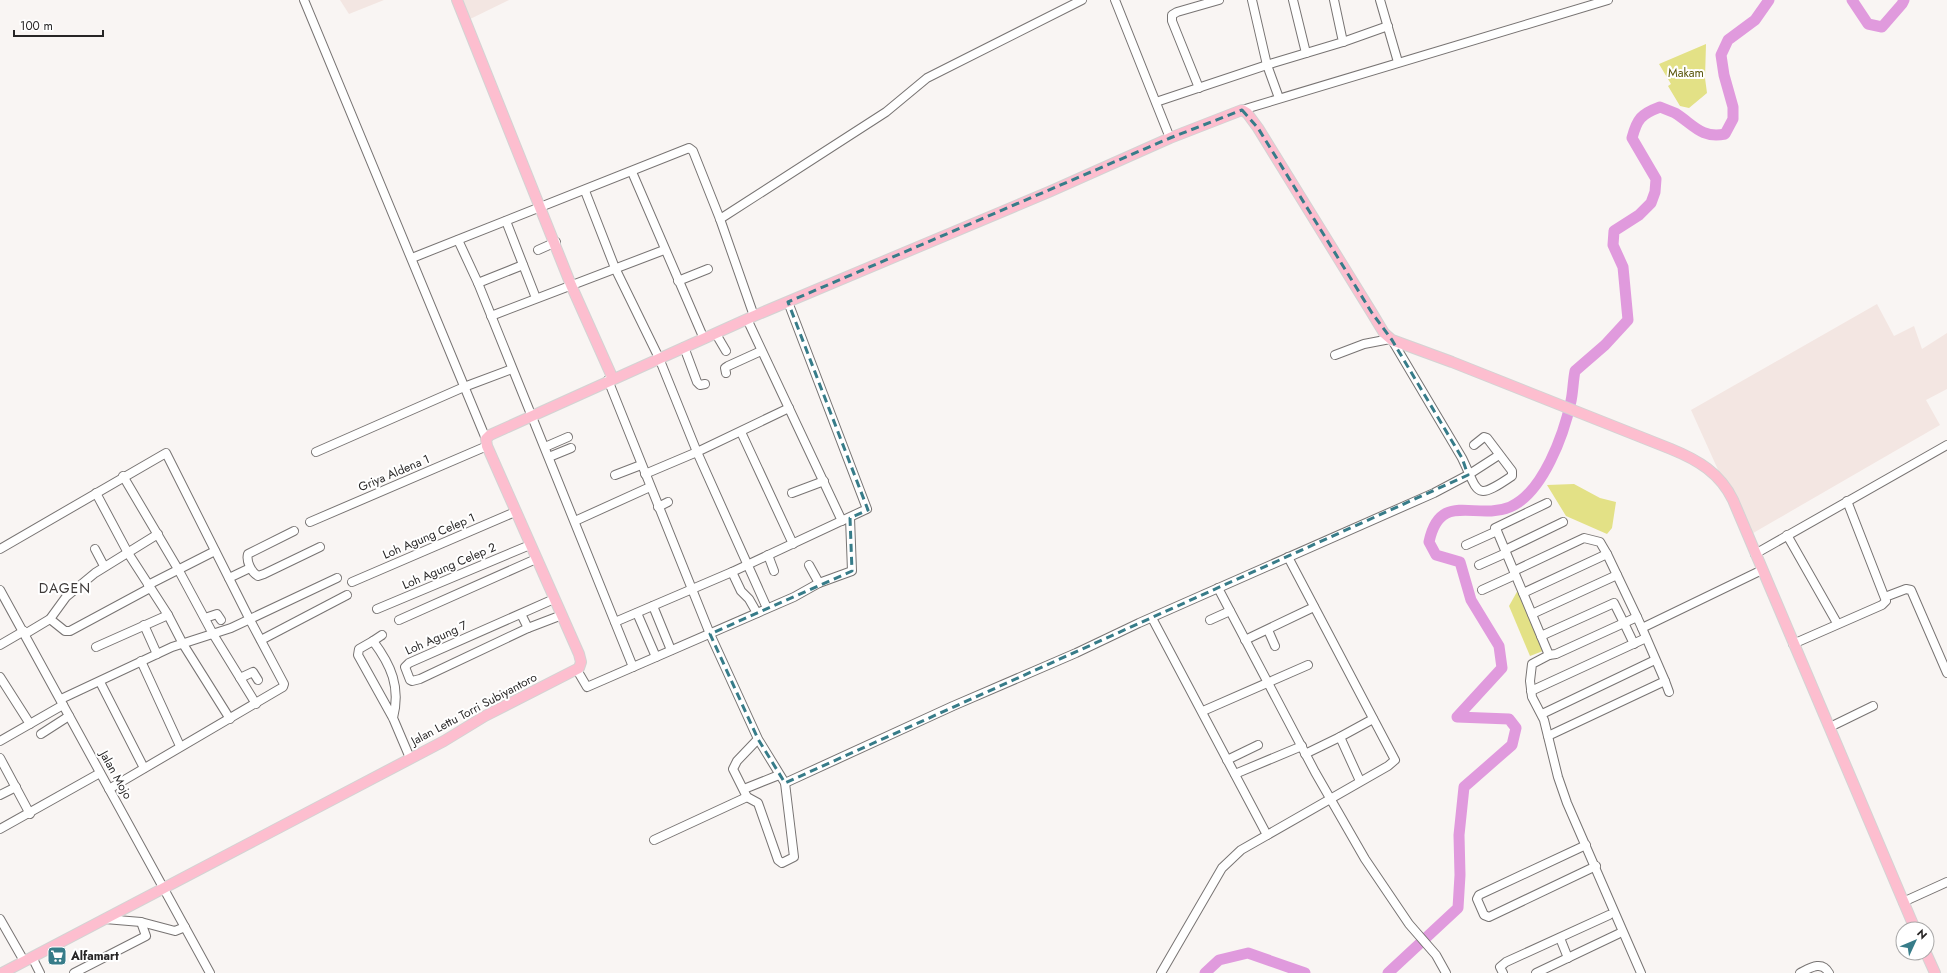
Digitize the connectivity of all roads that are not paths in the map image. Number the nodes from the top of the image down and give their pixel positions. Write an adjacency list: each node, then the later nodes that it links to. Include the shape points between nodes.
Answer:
1 (304, 0): 30 (street)
2 (457, 0): 23 (main road)
3 (1082, 0): 24 (street, via 927,78 886,112)
4 (1115, 0): 18 (street)
5 (1219, 0): 16 (street, via 1172,15 1172,21)
6 (1252, 0): 15 (street)
7 (1292, 0): 13 (street)
8 (1334, 0): 12 (street)
9 (1380, 0): 11 (street)
10 (1608, 0): 14 (street)
11 (1388, 26): 12 (street); 14 (street)
12 (1343, 42): 13 (street)
13 (1306, 53): 15 (street)
14 (1398, 62): 17 (street)
15 (1267, 65): 16 (street); 17 (street)
16 (1198, 88): 18 (street)
17 (1279, 98): 19 (street)
18 (1156, 102): 20 (street)
19 (1242, 110): 20 (main road); 43 (main road, via 1258,128 1372,314)
20 (1170, 138): 38 (main road)
21 (632, 172): 22 (street); 24 (street, via 691,149); 29 (street)
22 (585, 191): 23 (street); 32 (street)
23 (540, 207): 25 (street); 27 (main road)
24 (720, 218): 40 (street)
25 (506, 221): 26 (street); 31 (street)
26 (458, 240): 30 (street); 35 (street)
27 (556, 242): 28 (street); 36 (main road)
28 (538, 250)
29 (664, 250): 32 (street); 34 (street)
30 (412, 258): 53 (street)
31 (523, 265): 35 (street); 37 (street)
32 (615, 268): 36 (street); 48 (street)
33 (708, 269): 34 (street)
34 (678, 281): 42 (street)
35 (478, 283): 39 (street)
36 (571, 285): 37 (street); 51 (main road)
37 (536, 298): 39 (street)
38 (788, 302): 40 (main road); 81 (street, via 867,507 864,512)
39 (491, 316): 49 (street)
40 (750, 318): 41 (main road); 46 (street)
41 (716, 334): 42 (main road); 45 (street)
42 (704, 339): 44 (main road)
43 (1391, 340): 47 (street, via 1364,344); 70 (street, via 1462,458); 100 (main road, via 1695,460 1713,472 1729,492)
44 (684, 347): 48 (main road); 52 (street, via 697,382 700,385)
45 (726, 351)
46 (761, 351): 50 (street, via 728,366 725,368); 54 (street)
47 (1335, 356)
48 (659, 358): 51 (main road); 64 (street)
49 (512, 368): 53 (street); 55 (street)
50 (726, 373)
51 (610, 380): 55 (main road); 67 (street)
52 (705, 384)
53 (464, 386): 58 (street); 63 (street)
54 (789, 408): 56 (street); 72 (street)
55 (532, 416): 58 (main road, via 492,433); 61 (street)
56 (741, 432): 64 (street); 90 (street)
57 (568, 437): 61 (street)
58 (487, 442): 80 (main road); 84 (street, Griya Aldena 1)
59 (1474, 445): 65 (street, via 1485,437)
60 (1947, 445): 76 (street)
61 (545, 447): 66 (street)
62 (571, 448): 66 (street)
63 (316, 452)
64 (697, 452): 68 (street); 104 (street)
65 (1499, 455): 70 (street); 70 (street, via 1513,473 1510,478 1484,492 1476,487)
66 (549, 457): 82 (street)
67 (642, 465): 68 (street); 69 (street)
68 (645, 474): 73 (street)
69 (615, 475)
70 (1468, 475): 102 (street, via 1434,493)
71 (123, 476): 74 (street); 88 (street); 96 (street, via 166,453)
72 (824, 481): 75 (street); 83 (street)
73 (650, 487): 79 (street); 82 (street)
74 (96, 493): 94 (street); 98 (street)
75 (792, 493)
76 (1847, 501): 89 (street); 126 (street)
77 (668, 502): 79 (street)
78 (1547, 503): 87 (street, via 1495,528)
79 (658, 507): 122 (street)
80 (515, 512): 91 (main road); 117 (street, Loh Agung Celep 1)
81 (850, 518): 83 (street); 118 (street, via 852,571)
82 (575, 521): 147 (street)
83 (842, 521): 90 (street)
84 (310, 522)
85 (1563, 522): 97 (street)
86 (294, 531): 108 (street, via 248,554)
87 (1497, 531): 92 (street); 97 (street)
88 (158, 534): 98 (street); 109 (street)
89 (1787, 535): 100 (street); 149 (street)
90 (792, 544): 101 (street)
91 (530, 545): 103 (main road); 131 (street, Loh Agung Celep 2)
92 (1466, 545)
93 (320, 547): 108 (street, via 261,575 255,574)
94 (0, 548)
95 (95, 549): 107 (street)
96 (216, 550): 109 (street); 115 (street)
97 (1505, 551): 106 (street); 113 (street)
98 (128, 553): 107 (street); 119 (street)
99 (1607, 554): 113 (street, via 1600,542 1584,538); 114 (street); 124 (street)
100 (1755, 554): 110 (main road)
101 (768, 555): 104 (street); 111 (street)
102 (1288, 557): 120 (street); 129 (street)
103 (536, 559): 127 (main road); 145 (street)
104 (747, 565): 112 (street); 130 (street)
105 (809, 565): 118 (street)
106 (1479, 565)
107 (104, 566): 142 (street, via 66,597)
108 (250, 568): 115 (street)
109 (178, 569): 119 (street); 140 (street)
110 (1762, 570): 152 (street); 165 (main road)
111 (774, 571)
112 (732, 572): 122 (street); 134 (street)
113 (1514, 573): 123 (street); 124 (street)
114 (1617, 575): 136 (street); 139 (street)
115 (229, 578): 144 (street)
116 (337, 578): 144 (street)
117 (352, 582)
118 (819, 584): 130 (street)
119 (149, 587): 137 (street); 142 (street, via 70,631)
120 (1218, 588): 132 (street); 141 (street)
121 (0, 590): 154 (street, Jalan Mojo)
122 (692, 590): 128 (street); 156 (street)
123 (1482, 590)
124 (1523, 593): 136 (street)
125 (347, 594): 160 (street)
126 (1885, 598): 149 (street, via 1886,601 1882,604); 178 (street, via 1906,589 1911,590)
127 (554, 599): 135 (street, Loh Agung 7); 138 (main road)
128 (653, 606): 133 (street); 169 (street)
129 (1314, 607): 153 (street); 195 (street)
130 (767, 608): 134 (street)
131 (377, 610)
132 (1230, 611): 146 (street); 161 (street)
133 (637, 613): 147 (street); 172 (street)
134 (756, 613): 156 (street)
135 (521, 614): 151 (street); 151 (street, Loh Agung 7, via 409,663 405,667 410,680 420,679)
136 (1532, 614): 158 (street)
137 (168, 615): 150 (street); 163 (street)
138 (562, 615): 151 (street, Loh Agung 7); 177 (main road, via 581,659 581,666)
139 (1637, 617): 148 (street); 152 (street)
140 (206, 618): 143 (street, via 217,614); 155 (street)
141 (1152, 618): 190 (street); 215 (street)
142 (50, 619): 154 (street)
143 (221, 620)
144 (250, 620): 155 (street); 160 (street)
145 (399, 620)
146 (1210, 620)
147 (615, 622): 176 (street)
148 (1624, 623): 158 (street, via 1614,602); 164 (street); 171 (street)
149 (1837, 623): 165 (street)
150 (144, 625): 168 (street); 170 (street)
151 (528, 628)
152 (1642, 628): 159 (street)
153 (1268, 630): 161 (street); 167 (street)
154 (25, 632): 166 (street); 187 (street, Jalan Mojo)
155 (213, 634): 163 (street); 180 (street)
156 (710, 634): 169 (street); 201 (street)
157 (382, 635): 162 (street)
158 (1541, 636): 171 (street)
159 (1646, 638): 164 (street); 173 (street)
160 (260, 640): 188 (street, via 284,685)
161 (1245, 640): 184 (street)
162 (373, 641): 193 (street, via 388,664 394,679 397,694); 193 (street, via 358,650 358,655)
163 (183, 644): 170 (street); 194 (street)
164 (1634, 644): 185 (street)
165 (1793, 644): 197 (main road)
166 (0, 645)
167 (1275, 646)
168 (96, 647)
169 (671, 650): 172 (street)
170 (158, 654): 174 (street)
171 (1549, 655): 185 (street, via 1532,664)
172 (656, 657): 176 (street)
173 (1655, 660): 182 (street); 191 (street)
174 (141, 661): 183 (street); 204 (street)
175 (1308, 665): 184 (street)
176 (633, 667): 177 (street, via 587,687)
177 (577, 670): 208 (main road, Jalan Lettu Torri Subiyantoro, via 485,716)
178 (1947, 674)
179 (0, 677): 196 (street)
180 (240, 678): 181 (street, via 252,672); 188 (street)
181 (258, 680)
182 (1665, 681): 186 (street); 199 (street)
183 (100, 682): 187 (street); 210 (street)
184 (1268, 683): 190 (street); 205 (street)
185 (1531, 691): 191 (street)
186 (1669, 692)
187 (62, 702): 192 (street, Jalan Mojo); 196 (street)
188 (256, 704): 194 (street)
189 (1873, 706): 197 (street)
190 (1203, 711): 209 (street)
191 (1542, 714): 199 (street)
192 (70, 716): 198 (street); 211 (street, Jalan Mojo)
193 (393, 718): 208 (street)
194 (230, 719): 204 (street)
195 (1373, 719): 200 (street); 214 (street, via 1395,760)
196 (30, 724): 202 (street)
197 (1830, 726): 229 (main road)
198 (41, 734)
199 (1548, 736): 225 (street, via 1567,803)
200 (1340, 737): 206 (street); 214 (street)
201 (758, 740): 213 (street); 218 (street, via 733,767)
202 (0, 741)
203 (1258, 745): 209 (street)
204 (180, 746): 210 (street)
205 (1302, 746): 206 (street); 212 (street)
206 (1305, 754): 220 (street)
207 (0, 758): 216 (street)
208 (410, 758): 228 (main road, Jalan Lettu Torri Subiyantoro)
209 (1227, 760): 212 (street)
210 (144, 768): 217 (street)
211 (100, 773): 217 (street, Jalan Mojo); 221 (street)
212 (1235, 774): 223 (street)
213 (779, 775): 215 (street); 218 (street)
214 (1360, 781): 220 (street)
215 (785, 783): 218 (street, via 794,856 782,863 779,862 758,803)
216 (16, 787): 219 (street); 221 (street)
217 (109, 789): 228 (street, Jalan Mojo)
218 (746, 793): 224 (street)
219 (0, 795)
220 (1331, 799): 223 (street); 246 (street, via 1384,890 1436,955)
221 (30, 814): 222 (street)
222 (0, 829)
223 (1267, 835): 245 (street, via 1226,862)
224 (654, 840)
225 (1586, 845): 226 (street); 226 (street, via 1479,895 1477,899 1484,916 1489,917)
226 (1596, 866): 249 (street)
227 (1947, 882): 229 (street)
228 (164, 888): 232 (main road, Jalan Lettu Torri Subiyantoro); 235 (street, Jalan Mojo)
229 (1903, 902): 233 (main road)
230 (1609, 915): 237 (street)
231 (0, 919): 239 (street)
232 (106, 919): 234 (street); 239 (main road, Jalan Lettu Torri Subiyantoro)
233 (1911, 921)
234 (141, 922): 235 (street, via 175,931); 243 (street, via 146,936)
235 (182, 928): 244 (street, Jalan Mojo)
236 (1618, 934): 238 (street)
237 (1560, 938): 238 (street); 247 (street, via 1503,964 1500,967)
238 (1568, 958): 248 (street)
239 (28, 959): 241 (main road, Jalan Lettu Torri Subiyantoro); 242 (street)
240 (1930, 961): 252 (main road)
241 (2, 973)
242 (40, 973)
243 (74, 973)
244 (210, 973)
245 (1161, 973)
246 (1446, 973)
247 (1503, 973)
248 (1536, 973)
249 (1641, 973)
250 (1800, 973): 251 (street, via 1819,966 1825,967)
251 (1829, 973)
252 (1935, 973)

